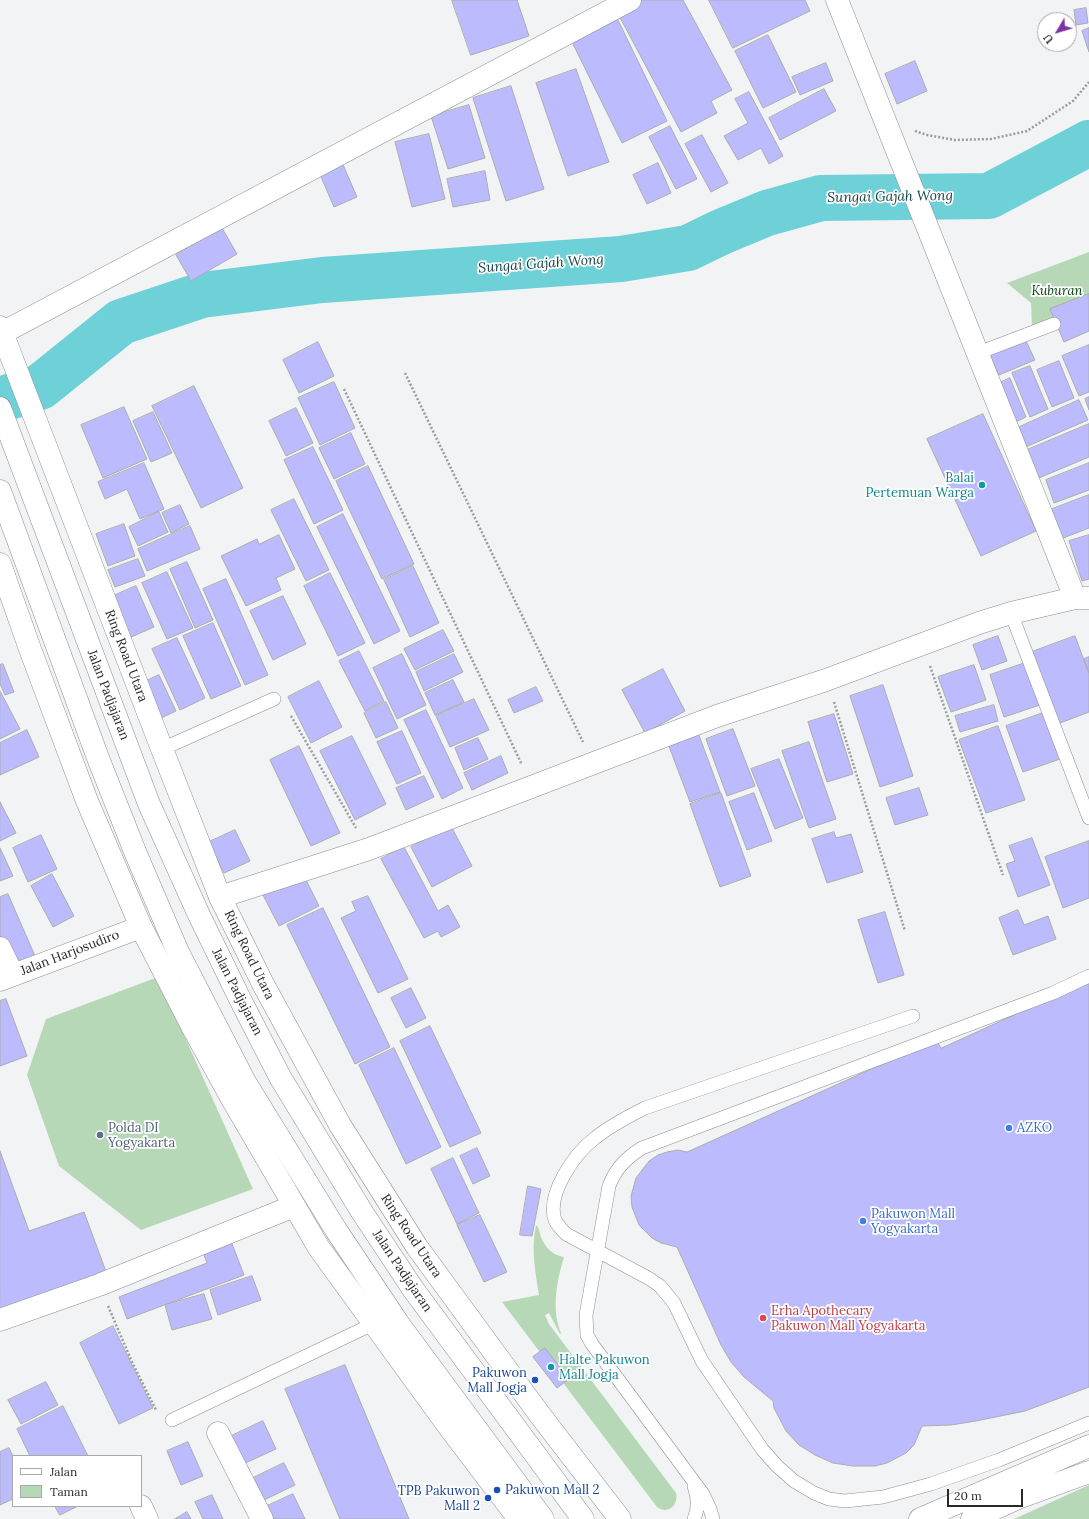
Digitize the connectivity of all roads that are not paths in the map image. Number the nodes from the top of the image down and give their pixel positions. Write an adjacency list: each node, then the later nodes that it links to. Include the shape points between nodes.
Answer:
1 (630, 0): 4 (main road)
2 (837, 0): 5 (main road)
3 (1054, 324): 5 (lane)
4 (2, 333): 12 (main road, Ring Road Utara)
5 (978, 353): 9 (main road)
6 (0, 408): 38 (main road, Jalan Padjajaran, via 149,804 199,915 280,1077 362,1212 413,1289)
7 (0, 492): 20 (main road, via 98,758 178,952 245,1082)
8 (0, 564): 15 (main road, via 87,801)
9 (1082, 598): 10 (main road)
10 (1011, 613): 13 (lane); 14 (main road, via 826,680 717,716 369,849)
11 (274, 699): 12 (lane)
12 (162, 749): 14 (main road, Ring Road Utara)
13 (1089, 818)
14 (220, 898): 39 (main road, Ring Road Utara, via 262,984 340,1125 417,1247)
15 (141, 926): 18 (main road, Jalan Harjosudiro); 21 (main road, via 232,1099)
16 (0, 948): 18 (main road)
17 (1089, 976): 22 (lane, via 1053,993 642,1148 620,1164 609,1186)
18 (7, 977)
19 (913, 1016): 22 (lane, via 645,1108 610,1126 576,1156 560,1184 554,1207 559,1228)
20 (317, 1198): 21 (main road); 37 (main road, via 398,1323)
21 (294, 1206): 23 (main road, via 99,1285); 24 (main road, via 319,1248)
22 (597, 1252): 26 (lane, via 660,1286 674,1303 702,1361 762,1448 794,1481 829,1499 845,1501 883,1497 931,1484 999,1460); 31 (lane, via 586,1315 587,1335)
23 (0, 1320)
24 (373, 1324): 25 (lane); 36 (main road)
25 (172, 1420)
26 (1089, 1423)
27 (218, 1433): 35 (main road)
28 (1089, 1435): 32 (lane, via 1018,1466 1014,1472)
29 (1089, 1446): 32 (main road)
30 (1089, 1472): 32 (main road)
31 (692, 1479): 40 (lane, via 698,1506); 41 (lane, via 703,1494)
32 (1017, 1488): 42 (main road); 43 (main road)
33 (141, 1507): 34 (main road)
34 (147, 1519)
35 (262, 1519)
36 (519, 1519)
37 (544, 1519)
38 (582, 1519)
39 (620, 1519)
40 (694, 1519)
41 (713, 1519)
42 (920, 1519)
43 (972, 1519)

